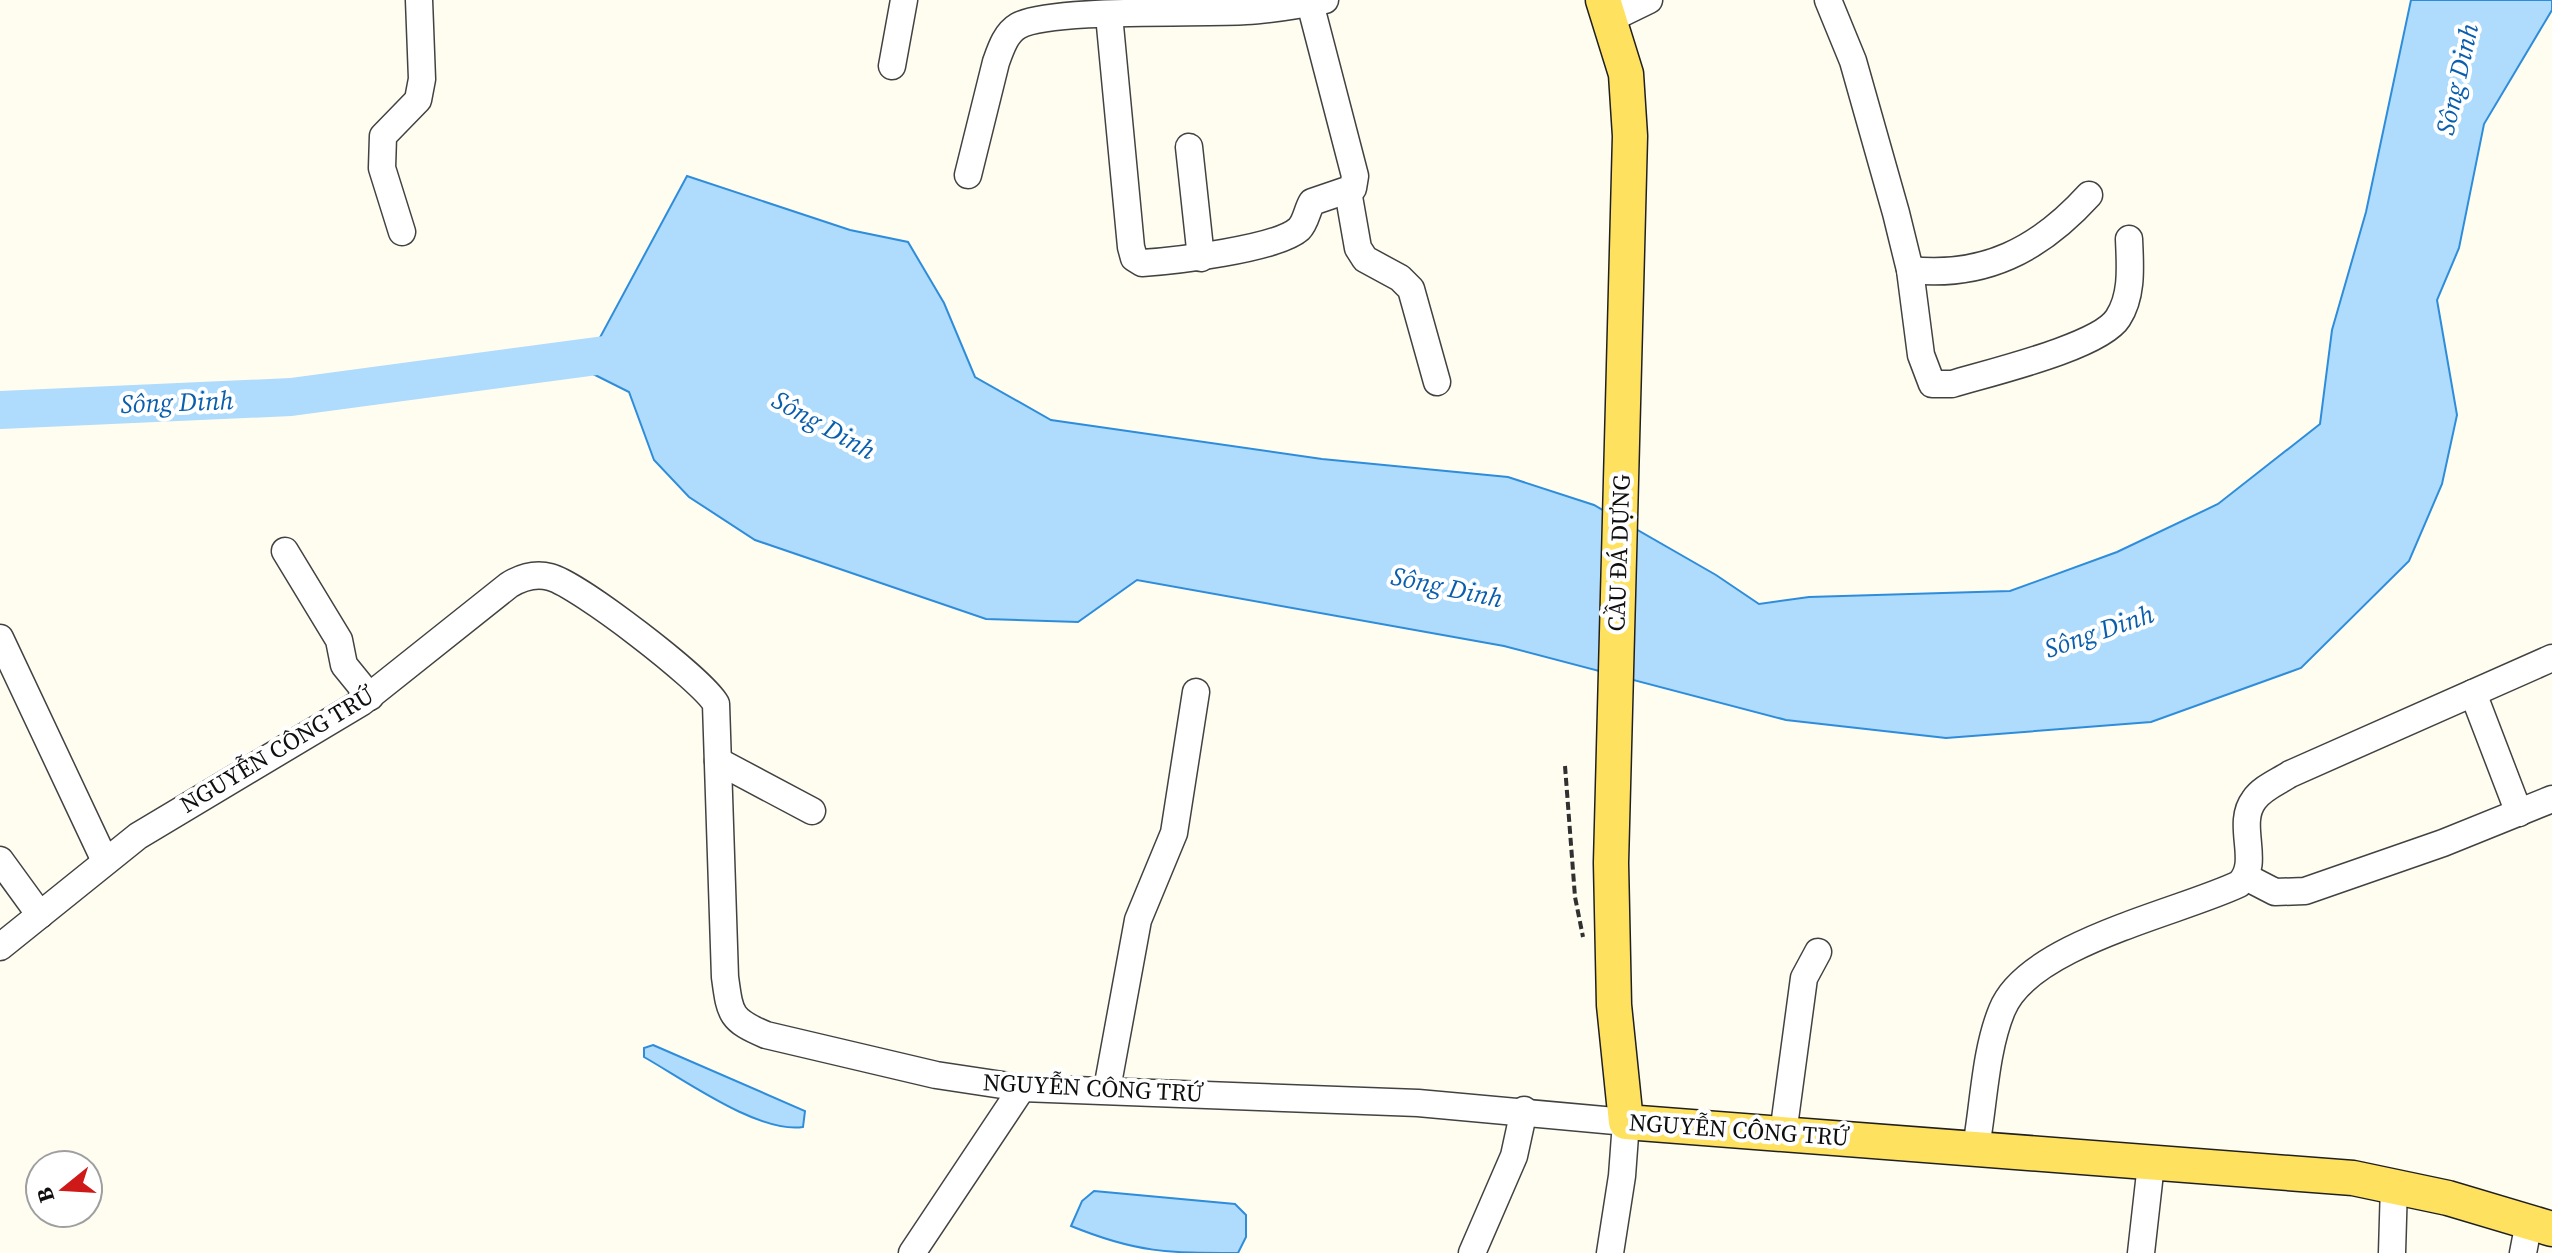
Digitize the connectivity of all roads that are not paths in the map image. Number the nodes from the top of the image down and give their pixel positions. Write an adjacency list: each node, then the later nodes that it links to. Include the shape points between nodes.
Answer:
1 (419, 0): 13 (street, via 418,100 383,136 382,168)
2 (904, 0): 8 (street)
3 (1649, 0): 6 (street)
4 (1828, 0): 16 (street, via 1853,61)
5 (1318, 2): 7 (street, via 1244,11); 11 (street, via 1355,176)
6 (1607, 10): 37 (main road, CẦU ĐÁ DỰNG, via 1628,98 1605,1004)
7 (1109, 15): 10 (street, via 1025,22 1010,33 996,62); 15 (street, via 1133,255 1142,263)
8 (892, 66)
9 (1189, 147): 15 (street)
10 (968, 175)
11 (1348, 191): 15 (street, via 1312,202 1292,234); 17 (street, via 1358,248 1365,259 1411,289)
12 (2089, 195): 16 (street, via 2056,229 2002,258 1953,272)
13 (402, 232)
14 (2129, 239): 16 (street, via 2127,295 2117,321 2106,331 2084,343 1944,386 1932,384 1924,369)
15 (1201, 258)
16 (1910, 270)
17 (1437, 382)
18 (285, 551): 23 (street, via 339,640 344,665)
19 (0, 638): 29 (street)
20 (2552, 658): 22 (street)
21 (1196, 692): 35 (street, via 1174,833 1138,920)
22 (2473, 693): 27 (street); 30 (street, via 2264,790 2247,813)
23 (370, 697): 24 (street, NGUYỄN CÔNG TRỨ, via 509,585 529,576 550,577 601,607 710,693 717,713); 29 (street, NGUYỄN CÔNG TRỨ, via 167,816)
24 (718, 761): 26 (street); 34 (street, NGUYỄN CÔNG TRỨ, via 730,1013 766,1035 936,1075)
25 (2552, 799): 27 (street)
26 (812, 811)
27 (2519, 813): 30 (street, via 2305,891 2275,892)
28 (0, 860): 31 (street)
29 (105, 861): 31 (street, NGUYỄN CÔNG TRỨ)
30 (2246, 877): 39 (street, via 2223,891 2116,930 2020,982 1996,1028)
31 (40, 915): 32 (street, NGUYỄN CÔNG TRỨ)
32 (0, 947)
33 (1818, 952): 38 (street, via 1804,978)
34 (1022, 1088): 35 (street, NGUYỄN CÔNG TRỨ); 43 (street)
35 (1107, 1089): 36 (street, NGUYỄN CÔNG TRỨ)
36 (1524, 1110): 37 (street, NGUYỄN CÔNG TRỨ); 44 (street, via 1514,1156)
37 (1626, 1122): 38 (main road, NGUYỄN CÔNG TRỨ); 45 (street)
38 (1783, 1134): 39 (main road, NGUYỄN CÔNG TRỨ)
39 (1976, 1147): 40 (main road, NGUYỄN CÔNG TRỨ)
40 (2151, 1164): 41 (main road, NGUYỄN CÔNG TRỨ, via 2325,1175); 46 (street)
41 (2394, 1185): 42 (main road, NGUYỄN CÔNG TRỨ); 47 (street)
42 (2535, 1235)
43 (912, 1253)
44 (1472, 1253)
45 (1610, 1253)
46 (2141, 1253)
47 (2392, 1253)

